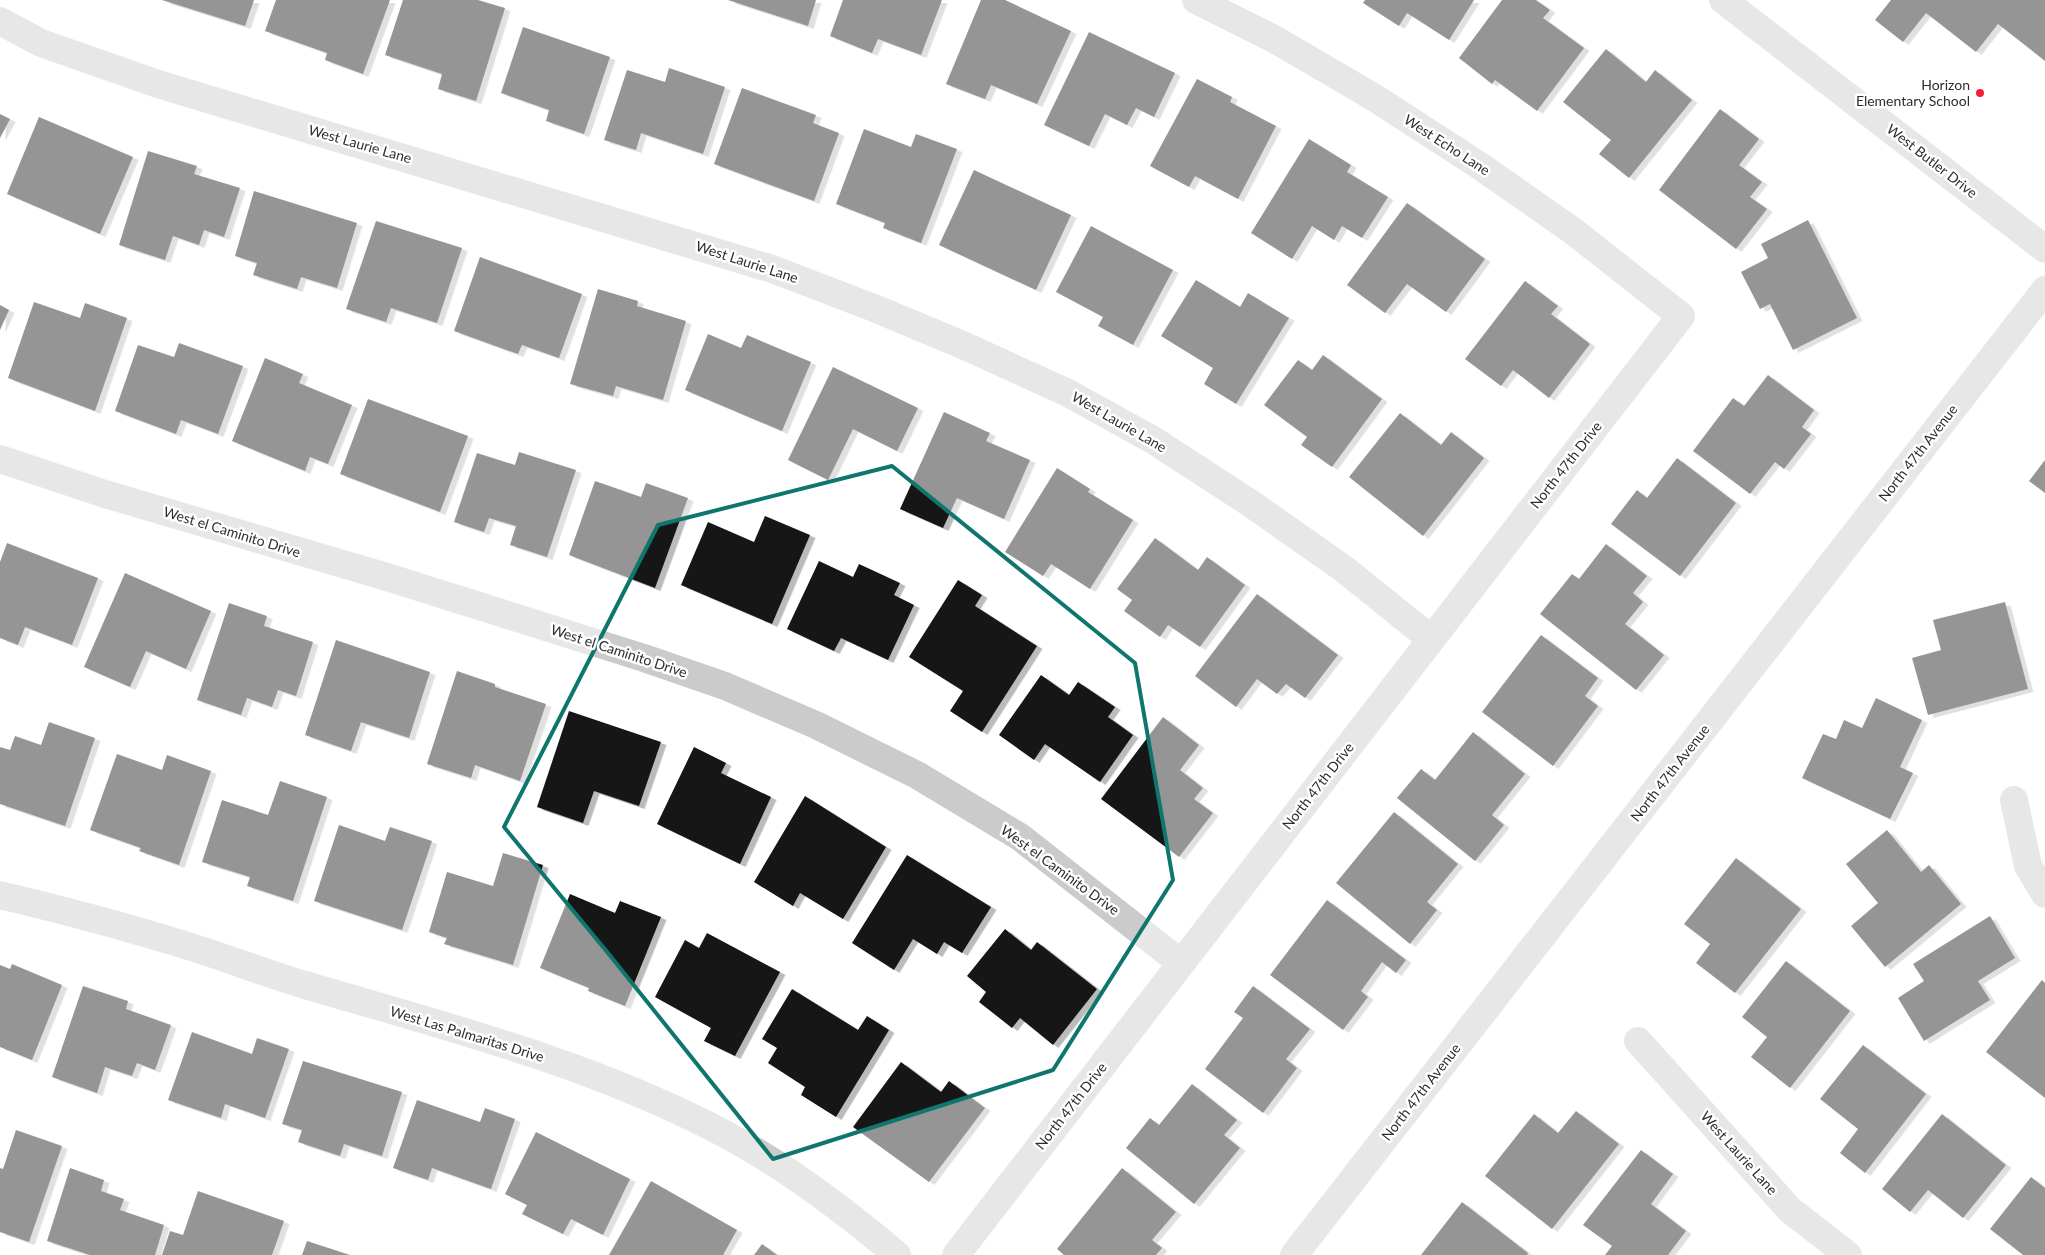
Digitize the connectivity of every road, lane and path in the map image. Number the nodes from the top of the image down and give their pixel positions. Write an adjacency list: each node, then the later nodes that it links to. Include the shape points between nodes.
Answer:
1 (1196, 0): 6 (street, West Echo Lane, via 1276,40 1375,98 1480,166 1573,231)
2 (1723, 0): 4 (street, West Butler Drive)
3 (0, 21): 8 (street, West Laurie Lane, via 41,43 158,84 772,269 965,346 1068,393 1153,440 1344,569)
4 (2045, 249)
5 (2045, 290): 16 (street, North 47th Avenue)
6 (1681, 316): 8 (street, North 47th Drive)
7 (0, 460): 12 (street, West el Caminito Drive, via 644,658 724,686 816,725 917,775 1020,838)
8 (1431, 639): 12 (street, North 47th Drive)
9 (2014, 800): 10 (street, via 2028,866)
10 (2045, 894)
11 (0, 895): 14 (street, West Las Palmaritas Drive, via 176,942 578,1068 661,1102 727,1135 804,1183)
12 (1181, 963): 15 (street, North 47th Drive)
13 (1638, 1041): 17 (street, West Laurie Lane, via 1790,1210)
14 (897, 1255)
15 (956, 1255)
16 (1294, 1255)
17 (1848, 1255)

